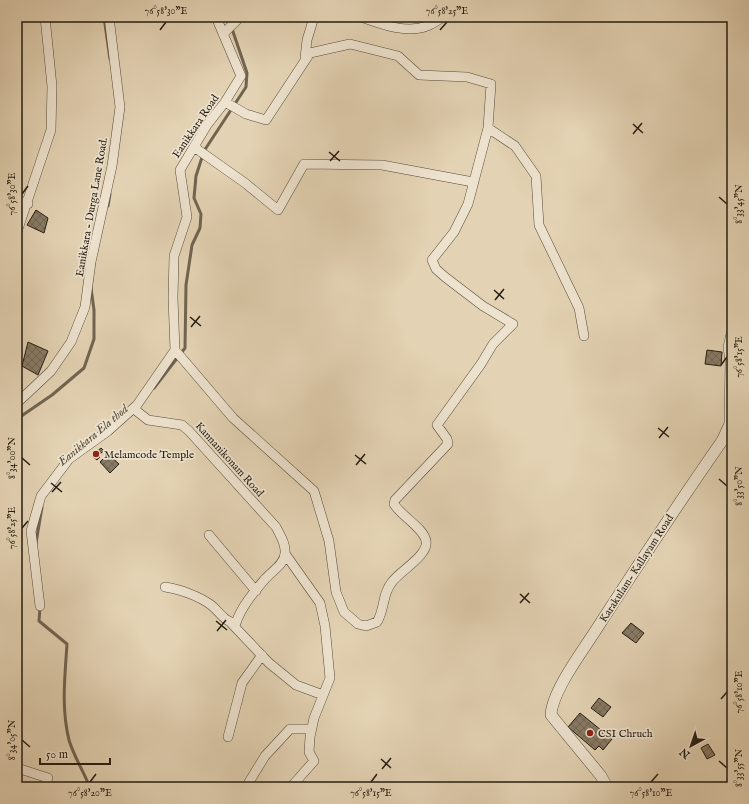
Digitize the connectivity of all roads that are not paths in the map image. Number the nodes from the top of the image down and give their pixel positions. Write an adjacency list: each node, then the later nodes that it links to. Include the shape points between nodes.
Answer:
1 (45, 17): 15 (street, via 52,86 51,130)
2 (109, 17): 21 (street, Eanikkara - Durga Lane Road., via 120,107 112,166 91,262 85,307 70,342 51,371)
3 (216, 17): 8 (street, Eanikkara Road)
4 (240, 17): 8 (street)
5 (314, 17): 9 (street)
6 (361, 17): 7 (street, via 393,27 411,29 427,26)
7 (443, 17)
8 (223, 34): 10 (street, Eanikkara Road, via 242,76)
9 (304, 61): 10 (street, via 266,120 246,114); 11 (street, via 310,53 350,44 398,56 419,76 467,77 490,84)
10 (231, 105): 12 (street, Eanikkara Road, via 207,124)
11 (488, 128): 13 (street); 18 (street, via 515,146 536,176 539,226 579,308)
12 (194, 147): 13 (street, via 278,210 304,164 382,165); 19 (street, Eanikkara Road, via 180,170 187,217 174,256)
13 (474, 182): 19 (street, via 468,204 454,232 432,260 436,269 483,306 513,324 492,344 438,425 448,444 395,500 394,504 400,513 422,532 426,541 425,550 392,582 384,596 381,615 377,622 366,626 358,624 344,612 336,592 330,541 314,491 232,418)
14 (17, 200): 15 (street)
15 (28, 204): 16 (street)
16 (17, 232)
17 (732, 334): 20 (street, Karakulam- Kallayam Road, via 729,347)
18 (584, 336)
19 (178, 354): 22 (street)
20 (732, 362): 23 (street, Karakulam- Kallayam Road)
21 (17, 403)
22 (135, 411): 25 (street, Kannanikonam Road, via 148,420 182,425 189,431 276,527 282,537); 28 (street, via 69,459 41,496 31,531)
23 (731, 426): 38 (street, Karakulam- Kallayam Road, via 579,656 552,704 551,715 601,776)
24 (209, 535): 27 (street)
25 (286, 554): 27 (street); 31 (street, Kannanikonam Road, via 320,603 322,610 330,678)
26 (165, 587): 29 (street, via 196,597)
27 (256, 591): 29 (street, via 236,623)
28 (40, 606)
29 (231, 623): 30 (street)
30 (262, 655): 31 (street, via 296,685); 33 (street, via 242,683)
31 (323, 695): 32 (street, Kannanikonam Road)
32 (311, 729): 36 (street, via 290,729 265,756); 37 (street, Kannanikonam Road, via 309,752 314,760)
33 (228, 737)
34 (17, 768): 35 (street, via 48,778)
35 (44, 787)
36 (246, 787)
37 (291, 787)
38 (607, 787)

